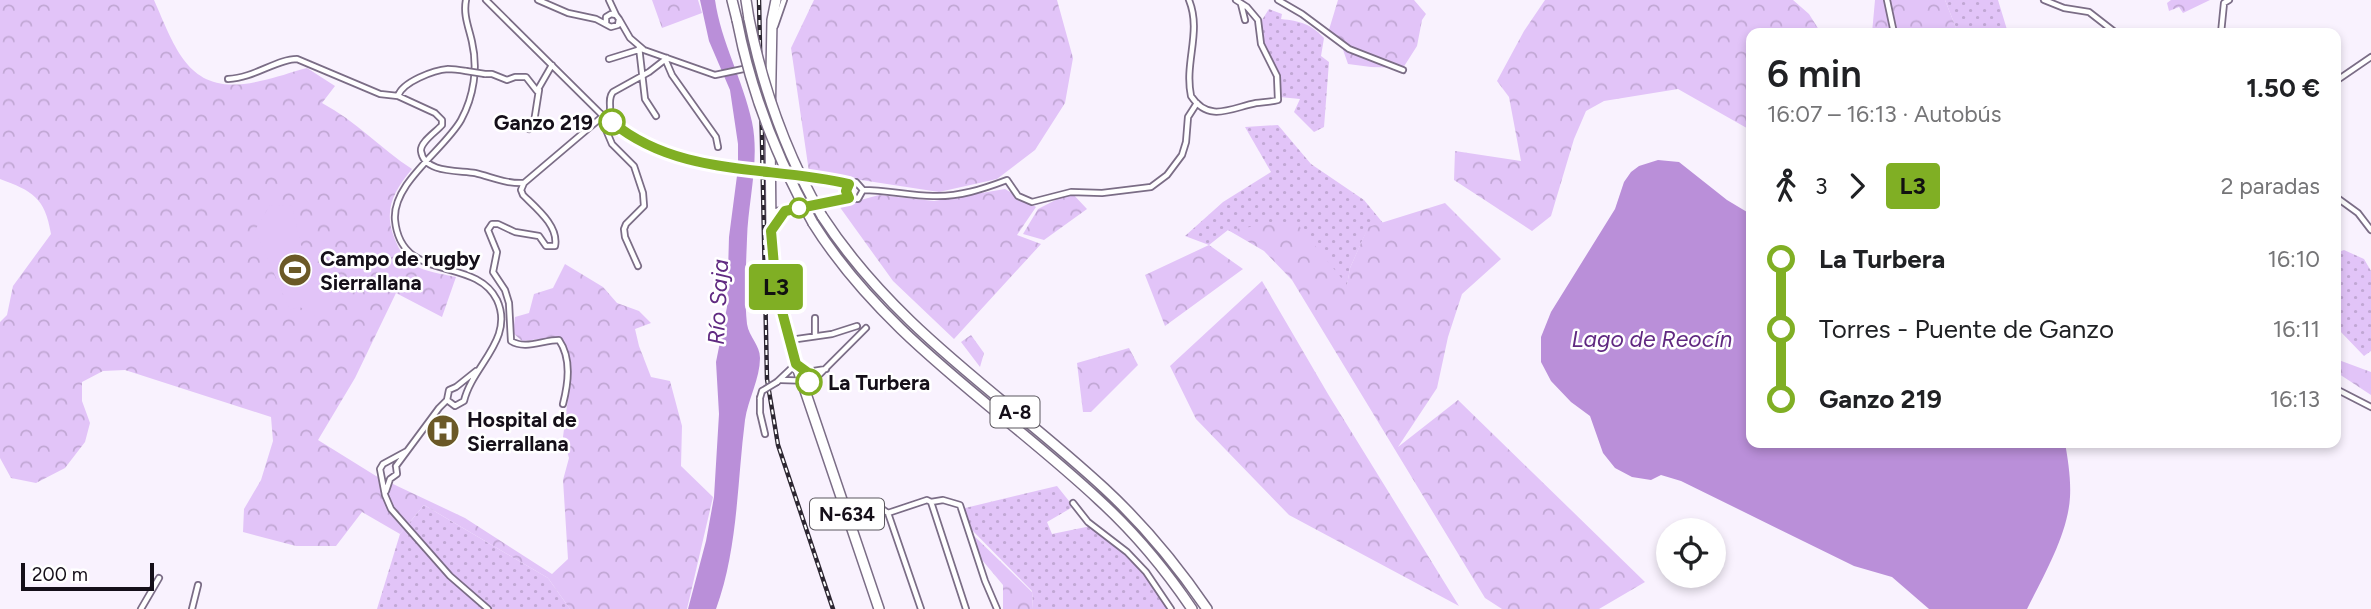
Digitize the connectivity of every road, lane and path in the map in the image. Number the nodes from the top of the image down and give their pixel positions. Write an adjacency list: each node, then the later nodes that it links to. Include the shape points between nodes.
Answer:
1 (466, 0): 42 (street, via 475,67 472,90 461,121)
2 (486, 0): 29 (street)
3 (538, 0): 17 (street, via 568,13)
4 (733, 0): 93 (highway, A-8, bridge, via 747,66 783,168 846,271 917,345 1101,502 1156,560)
5 (747, 0): 94 (highway, A-8, bridge, via 775,119 822,216 866,276 912,324 1130,513)
6 (776, 0): 23 (highway, N-634)
7 (784, 0): 23 (street)
8 (1189, 0): 37 (street, via 1196,25 1189,53 1189,89)
9 (1231, 0): 14 (street)
10 (1278, 0): 31 (street, via 1349,49)
11 (1887, 0): 20 (street)
12 (2044, 0): 21 (street, via 2089,12)
13 (2229, 0): 22 (street, via 2224,3)
14 (1239, 2): 18 (street); 37 (street, via 1258,20 1261,44 1277,76 1278,100 1219,113)
15 (610, 3): 16 (street); 17 (street)
16 (618, 17): 17 (street); 19 (street); 24 (street)
17 (607, 18): 19 (street, via 608,26)
18 (1245, 20)
19 (615, 27): 24 (street)
20 (1894, 28)
21 (2110, 28)
22 (2222, 28)
23 (774, 30): 46 (highway, N-634)
24 (625, 32): 25 (street)
25 (638, 48): 27 (street); 28 (street); 32 (street)
26 (2371, 57): 33 (street)
27 (609, 59)
28 (667, 59): 30 (street, via 715,75); 32 (street); 41 (street, via 672,75 716,137)
29 (552, 65): 35 (street); 39 (street)
30 (750, 68)
31 (1403, 70)
32 (642, 76): 38 (street, via 645,99); 39 (street, via 610,94 611,112)
33 (2341, 78)
34 (228, 79): 36 (street, via 297,59 380,94)
35 (539, 90): 36 (street, bridge, via 523,76 507,80 446,69 413,80); 40 (street)
36 (398, 96): 42 (street, via 442,120 422,146)
37 (1197, 103): 45 (street, via 1188,117 1182,155 1161,181 1146,188 1071,192 1032,202 1018,196 1007,180 947,196)
38 (656, 116)
39 (604, 118): 43 (street); 44 (street, bridge, via 661,152 715,166); 53 (street, via 612,144 634,166 643,193 644,206 624,229)
40 (529, 129)
41 (718, 147)
42 (428, 161): 43 (street, via 444,170); 61 (street, via 397,201 396,228 408,251 418,259 478,279 497,300 501,332)
43 (524, 183): 69 (street, via 523,195 547,219 555,246 547,246 539,236 492,224 488,230 498,256 493,272 505,290 512,314 511,341 522,345 559,340 562,344 568,371)
44 (849, 184): 45 (street, via 856,182); 47 (street)
45 (863, 190): 47 (street, via 858,199)
46 (771, 193): 49 (highway, N-634); 50 (street)
47 (849, 198): 50 (street)
48 (2341, 200): 51 (street, via 2358,212)
49 (771, 212): 50 (street); 52 (highway, N-634)
50 (784, 212): 52 (street)
51 (2371, 230)
52 (771, 231): 58 (highway, N-634, via 776,289)
53 (638, 266)
54 (815, 318): 57 (street)
55 (857, 326): 57 (street)
56 (866, 328): 60 (street)
57 (815, 335): 58 (street)
58 (789, 340): 59 (highway, N-634)
59 (794, 367): 62 (street); 63 (street); 64 (highway, N-634)
60 (826, 369): 62 (street); 64 (street)
61 (476, 370): 65 (street); 67 (street)
62 (807, 372): 64 (street)
63 (778, 381): 64 (street); 71 (street, bridge, via 762,391 760,398)
64 (806, 384): 80 (highway, N-634)
65 (456, 387): 67 (street); 68 (street, via 448,392)
66 (2341, 391): 70 (street)
67 (466, 392): 68 (street, via 458,405)
68 (447, 400): 72 (street)
69 (563, 404)
70 (2371, 407)
71 (765, 434)
72 (407, 451): 73 (street); 74 (street)
73 (389, 462): 74 (street); 75 (street, via 382,466)
74 (396, 466): 76 (street, via 397,474)
75 (383, 477): 76 (street); 77 (street)
76 (390, 479): 77 (street)
77 (385, 495): 87 (street, via 391,509 433,557)
78 (931, 502): 81 (street); 90 (street); 91 (street, via 960,505)
79 (1073, 503): 92 (street, via 1088,522 1146,572)
80 (847, 512): 81 (street, via 872,502); 82 (street); 88 (highway, N-634)
81 (888, 513): 89 (street)
82 (813, 524)
83 (159, 578): 85 (street)
84 (198, 585): 86 (street)
85 (141, 609)
86 (192, 609)
87 (488, 609)
88 (878, 609)
89 (921, 609)
90 (966, 609)
91 (997, 609)
92 (1171, 609)
93 (1192, 609)
94 (1207, 609)

